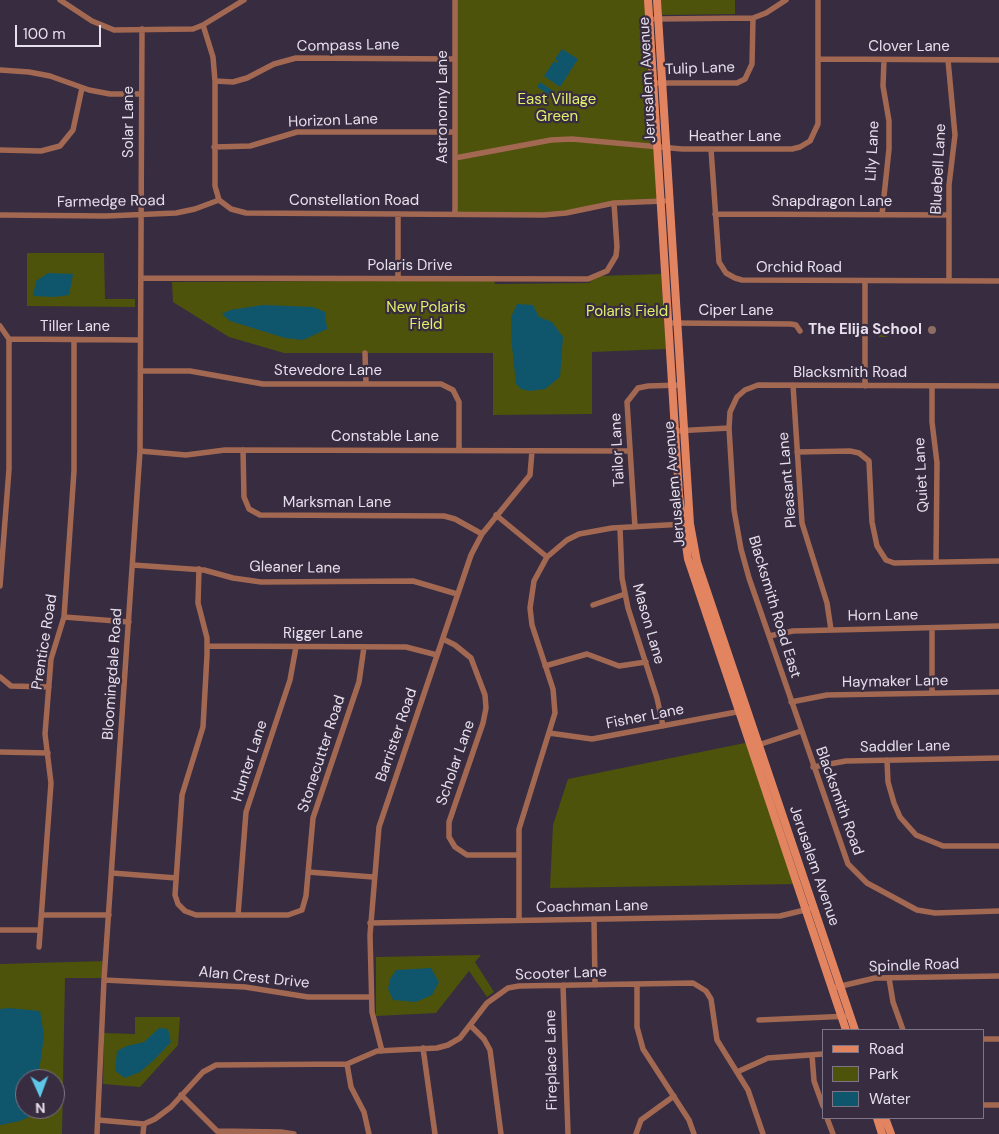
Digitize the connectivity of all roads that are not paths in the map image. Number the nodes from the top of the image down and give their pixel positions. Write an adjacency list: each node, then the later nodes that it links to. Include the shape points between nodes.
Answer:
1 (60, 0): 12 (street, via 101,26 114,30)
2 (244, 0): 11 (street)
3 (455, 0): 13 (street, Astronomy Lane)
4 (648, 0): 10 (main road, Jerusalem Avenue)
5 (657, 0): 9 (main road, Jerusalem Avenue)
6 (786, 0): 8 (street)
7 (818, 0): 14 (street, Heather Lane)
8 (753, 18): 9 (street); 21 (street, Tulip Lane, via 752,64 745,79 728,84)
9 (658, 19): 10 (street); 21 (main road, Jerusalem Avenue)
10 (649, 20): 20 (main road, Jerusalem Avenue)
11 (203, 26): 12 (street, via 193,29); 19 (street, via 213,57)
12 (142, 29): 23 (street, Solar Lane)
13 (455, 59): 19 (street, Compass Lane, via 296,58 233,82); 24 (street, Astronomy Lane)
14 (818, 59): 15 (street, Clover Lane); 27 (street, Heather Lane, via 818,124 810,141 792,149)
15 (884, 60): 16 (street, Clover Lane); 39 (street, Lily Lane, via 889,149)
16 (948, 60): 17 (street, Clover Lane); 40 (street, Bluebell Lane, via 955,135)
17 (999, 60)
18 (0, 70): 22 (street, via 43,75)
19 (215, 81): 25 (street)
20 (653, 83): 21 (street, Tulip Lane); 26 (main road, Jerusalem Avenue)
21 (662, 83): 26 (main road, Jerusalem Avenue)
22 (82, 88): 23 (street, via 110,94); 28 (street, via 73,130 60,146 41,151)
23 (141, 94): 38 (street, Solar Lane)
24 (455, 132): 25 (street, Horizon Lane, via 297,132 250,146); 29 (street, Astronomy Lane)
25 (214, 147): 30 (street, via 215,186)
26 (661, 148): 27 (street, Heather Lane); 29 (street, via 572,139 551,140); 31 (main road, Jerusalem Avenue); 32 (main road, Jerusalem Avenue)
27 (711, 149): 36 (street, Orchid Road)
28 (0, 150)
29 (455, 158): 35 (street, Astronomy Lane)
30 (219, 200): 34 (street, Constellation Road, via 231,210 246,214); 38 (street, Farmedge Road, via 185,212)
31 (669, 200): 32 (street, Constellation Road); 46 (main road, Jerusalem Avenue)
32 (660, 201): 33 (street, Constellation Road); 46 (main road, Jerusalem Avenue)
33 (614, 203): 35 (street, Constellation Road, via 544,215); 42 (street, Polaris Drive, via 616,256 607,271 596,278)
34 (398, 214): 35 (street, Constellation Road); 42 (street)
35 (455, 214)
36 (715, 214): 39 (street, Snapdragon Lane); 43 (street, Orchid Road, via 719,262 726,273 735,278)
37 (0, 215): 38 (street, Farmedge Road)
38 (141, 215): 41 (street, Bloomingdale Road)
39 (882, 215): 40 (street, Snapdragon Lane)
40 (949, 215): 44 (street, Bluebell Lane)
41 (141, 278): 42 (street, Polaris Drive); 51 (street, Bloomingdale Road)
42 (398, 278)
43 (866, 281): 44 (street, Orchid Road); 57 (street)
44 (949, 281): 45 (street, Orchid Road)
45 (999, 281)
46 (673, 324): 48 (street, Ciper Lane, via 791,324); 55 (main road, Jerusalem Avenue)
47 (0, 326): 49 (street)
48 (800, 331)
49 (9, 339): 50 (street, Tiller Lane); 70 (street, via 9,469)
50 (74, 340): 51 (street, Tiller Lane); 83 (street, Prentice Road, via 74,471)
51 (140, 340): 53 (street, Bloomingdale Road)
52 (365, 353): 54 (street)
53 (141, 371): 54 (street, Stevedore Lane, via 190,371 262,384); 64 (street, Bloomingdale Road)
54 (366, 384): 63 (street, Stevedore Lane, via 441,384 450,388 457,394 459,402)
55 (676, 385): 61 (main road, Jerusalem Avenue); 66 (street, Tailor Lane, via 638,388 629,397)
56 (793, 385): 57 (street, Blacksmith Road); 60 (street, Blacksmith Road, via 758,385 745,390 732,406); 67 (street, Pleasant Lane)
57 (866, 386): 58 (street, Blacksmith Road)
58 (932, 386): 59 (street, Blacksmith Road); 76 (street, Quiet Lane, via 937,463)
59 (999, 386)
60 (729, 428): 61 (street); 89 (street, Blacksmith Road East, via 737,528 749,578)
61 (679, 431): 69 (main road, Jerusalem Avenue)
62 (244, 450): 63 (street, Constable Lane); 64 (street, Constable Lane, via 186,455); 73 (street, Marksman Lane, via 244,497 249,508 260,515 444,516 455,518)
63 (459, 450): 65 (street, Constable Lane)
64 (140, 451): 77 (street, Bloomingdale Road)
65 (532, 451): 66 (street, Constable Lane); 68 (street, Barrister Road, via 530,475)
66 (630, 451): 71 (street, Tailor Lane)
67 (797, 452): 76 (street, via 850,451 865,457 871,467 872,522 880,554 894,563); 87 (street, Pleasant Lane, via 802,523 827,604)
68 (496, 515): 73 (street, Barrister Road); 74 (street)
69 (686, 524): 71 (street); 88 (main road, Jerusalem Avenue)
70 (2, 527): 79 (street)
71 (635, 527): 72 (street)
72 (620, 528): 74 (street, via 580,534 567,540); 81 (street, Mason Lane)
73 (482, 534): 80 (street, Barrister Road)
74 (547, 557): 96 (street, via 534,581 530,608)
75 (999, 561): 76 (street)
76 (936, 562)
77 (133, 565): 78 (street, Gleaner Lane); 84 (street, Bloomingdale Road)
78 (199, 569): 80 (street, Gleaner Lane, via 261,582 413,582); 91 (street, Stonecutter Road, via 198,604)
79 (0, 586)
80 (457, 594): 90 (street, Barrister Road)
81 (625, 594): 82 (street); 95 (street, Mason Lane)
82 (593, 605)
83 (64, 617): 84 (street); 98 (street, Prentice Road, via 51,659)
84 (129, 622): 116 (street, Bloomingdale Road)
85 (999, 626): 86 (street, Horn Lane)
86 (932, 628): 87 (street, Horn Lane); 100 (street)
87 (831, 630): 89 (street, Horn Lane, via 793,631)
88 (716, 635): 102 (main road, Jerusalem Avenue); 103 (main road, Jerusalem Avenue)
89 (769, 636): 101 (street, Blacksmith Road East)
90 (443, 639): 94 (street, Barrister Road); 114 (street, Scholar Lane, via 465,651 474,663 486,708 450,822 449,837 455,847 467,855)
91 (207, 646): 92 (street, Rigger Lane); 118 (street, Stonecutter Road, via 203,727 182,795)
92 (296, 647): 93 (street, Rigger Lane); 124 (street, Hunter Lane, via 290,680 246,812)
93 (364, 647): 94 (street, Rigger Lane, via 406,647); 115 (street, Stonecutter Road, via 359,682 313,818)
94 (437, 655): 117 (street, Barrister Road, via 379,827)
95 (646, 662): 96 (street, via 619,666 587,654); 104 (street, Mason Lane)
96 (545, 666): 106 (street, via 555,699)
97 (0, 677): 98 (street, via 11,686)
98 (49, 687): 109 (street, Prentice Road, via 45,734)
99 (999, 692): 100 (street, Haymaker Lane)
100 (932, 693): 101 (street, Haymaker Lane, via 826,695)
101 (792, 702): 105 (street, Blacksmith Road East)
102 (746, 710): 103 (street, Fisher Lane); 107 (main road, Jerusalem Avenue)
103 (738, 712): 104 (street, Fisher Lane); 107 (main road, Jerusalem Avenue)
104 (663, 726): 106 (street, Fisher Lane, via 592,739)
105 (801, 732): 107 (street); 112 (street, Blacksmith Road)
106 (549, 733): 114 (street, via 521,816)
107 (754, 747): 119 (main road, Jerusalem Avenue); 120 (main road, Jerusalem Avenue)
108 (0, 752): 109 (street)
109 (48, 753): 122 (street, Prentice Road, via 51,783)
110 (999, 758): 111 (street, Saddler Lane)
111 (886, 760): 112 (street, Saddler Lane, via 846,761); 113 (street, via 888,782 900,817 916,834 942,846)
112 (813, 767): 121 (street, Blacksmith Road, via 843,855 861,879 917,910 934,913)
113 (999, 846)
114 (518, 855): 126 (street)
115 (308, 872): 117 (street); 124 (street, Stonecutter Road, via 305,902 299,912)
116 (112, 873): 118 (street); 123 (street, Bloomingdale Road)
117 (373, 877): 127 (street, Barrister Road)
118 (176, 878): 124 (street, Stonecutter Road, via 175,895 185,911 196,915)
119 (813, 907): 120 (street, Coachman Lane); 137 (main road, Jerusalem Avenue)
120 (805, 910): 125 (street, Coachman Lane, via 780,916); 138 (main road, Jerusalem Avenue)
121 (999, 911)
122 (42, 915): 123 (street); 129 (street, Prentice Road)
123 (109, 915): 133 (street, Bloomingdale Road)
124 (238, 915)
125 (594, 919): 126 (street, Coachman Lane); 134 (street)
126 (519, 920): 127 (street, Coachman Lane)
127 (370, 923): 139 (street, Barrister Road)
128 (0, 930): 129 (street)
129 (40, 930): 130 (street, Prentice Road)
130 (39, 947)
131 (999, 976): 132 (street, Spindle Road)
132 (889, 978): 137 (street, Spindle Road); 146 (street)
133 (104, 980): 139 (street, Alan Crest Drive, via 245,987 318,998); 163 (street, Bloomingdale Road)
134 (595, 984): 135 (street, Scooter Lane); 136 (street, Scooter Lane)
135 (637, 984): 154 (street, Scooter Lane, via 693,984 706,991 713,1005 718,1040); 156 (street, via 639,1039)
136 (563, 985): 143 (street, Scooter Lane, via 508,988 487,1003); 172 (street, Fireplace Lane)
137 (840, 986): 138 (street, Spindle Road); 141 (main road, Jerusalem Avenue)
138 (832, 988): 140 (main road, Jerusalem Avenue)
139 (371, 997): 150 (street, Barrister Road, via 374,1025)
140 (841, 1016): 141 (street); 142 (street); 144 (main road, Jerusalem Avenue)
141 (851, 1016): 145 (main road, Jerusalem Avenue)
142 (759, 1020)
143 (470, 1025): 149 (street, Scooter Lane, via 460,1038 448,1045); 171 (street, via 490,1050)
144 (846, 1029)
145 (855, 1029)
146 (903, 1029)
147 (984, 1039): 148 (street)
148 (999, 1039)
149 (423, 1048): 150 (street, Scooter Lane); 170 (street)
150 (382, 1051): 153 (street, Scooter Lane)
151 (822, 1054): 152 (street)
152 (812, 1055): 154 (street, via 768,1058); 157 (street, via 814,1081)
153 (347, 1064): 155 (street, Scooter Lane, via 216,1065 203,1072); 169 (street, via 351,1087 364,1112)
154 (737, 1072): 175 (street, Scooter Lane, via 748,1090)
155 (181, 1095): 164 (street, Scooter Lane, via 162,1115); 165 (street)
156 (674, 1096): 173 (street, via 641,1120); 174 (street)
157 (822, 1103)
158 (999, 1104): 159 (street)
159 (984, 1105)
160 (827, 1119): 176 (street)
161 (877, 1119): 177 (main road)
162 (885, 1119): 178 (main road)
163 (98, 1120): 164 (street); 166 (street, Bloomingdale Road)
164 (144, 1124): 167 (street)
165 (216, 1132): 168 (street)
166 (97, 1134)
167 (143, 1134)
168 (294, 1134)
169 (369, 1134)
170 (435, 1134)
171 (502, 1134)
172 (568, 1134)
173 (636, 1134)
174 (694, 1134)
175 (763, 1134)
176 (833, 1134)
177 (882, 1134)
178 (891, 1134)

